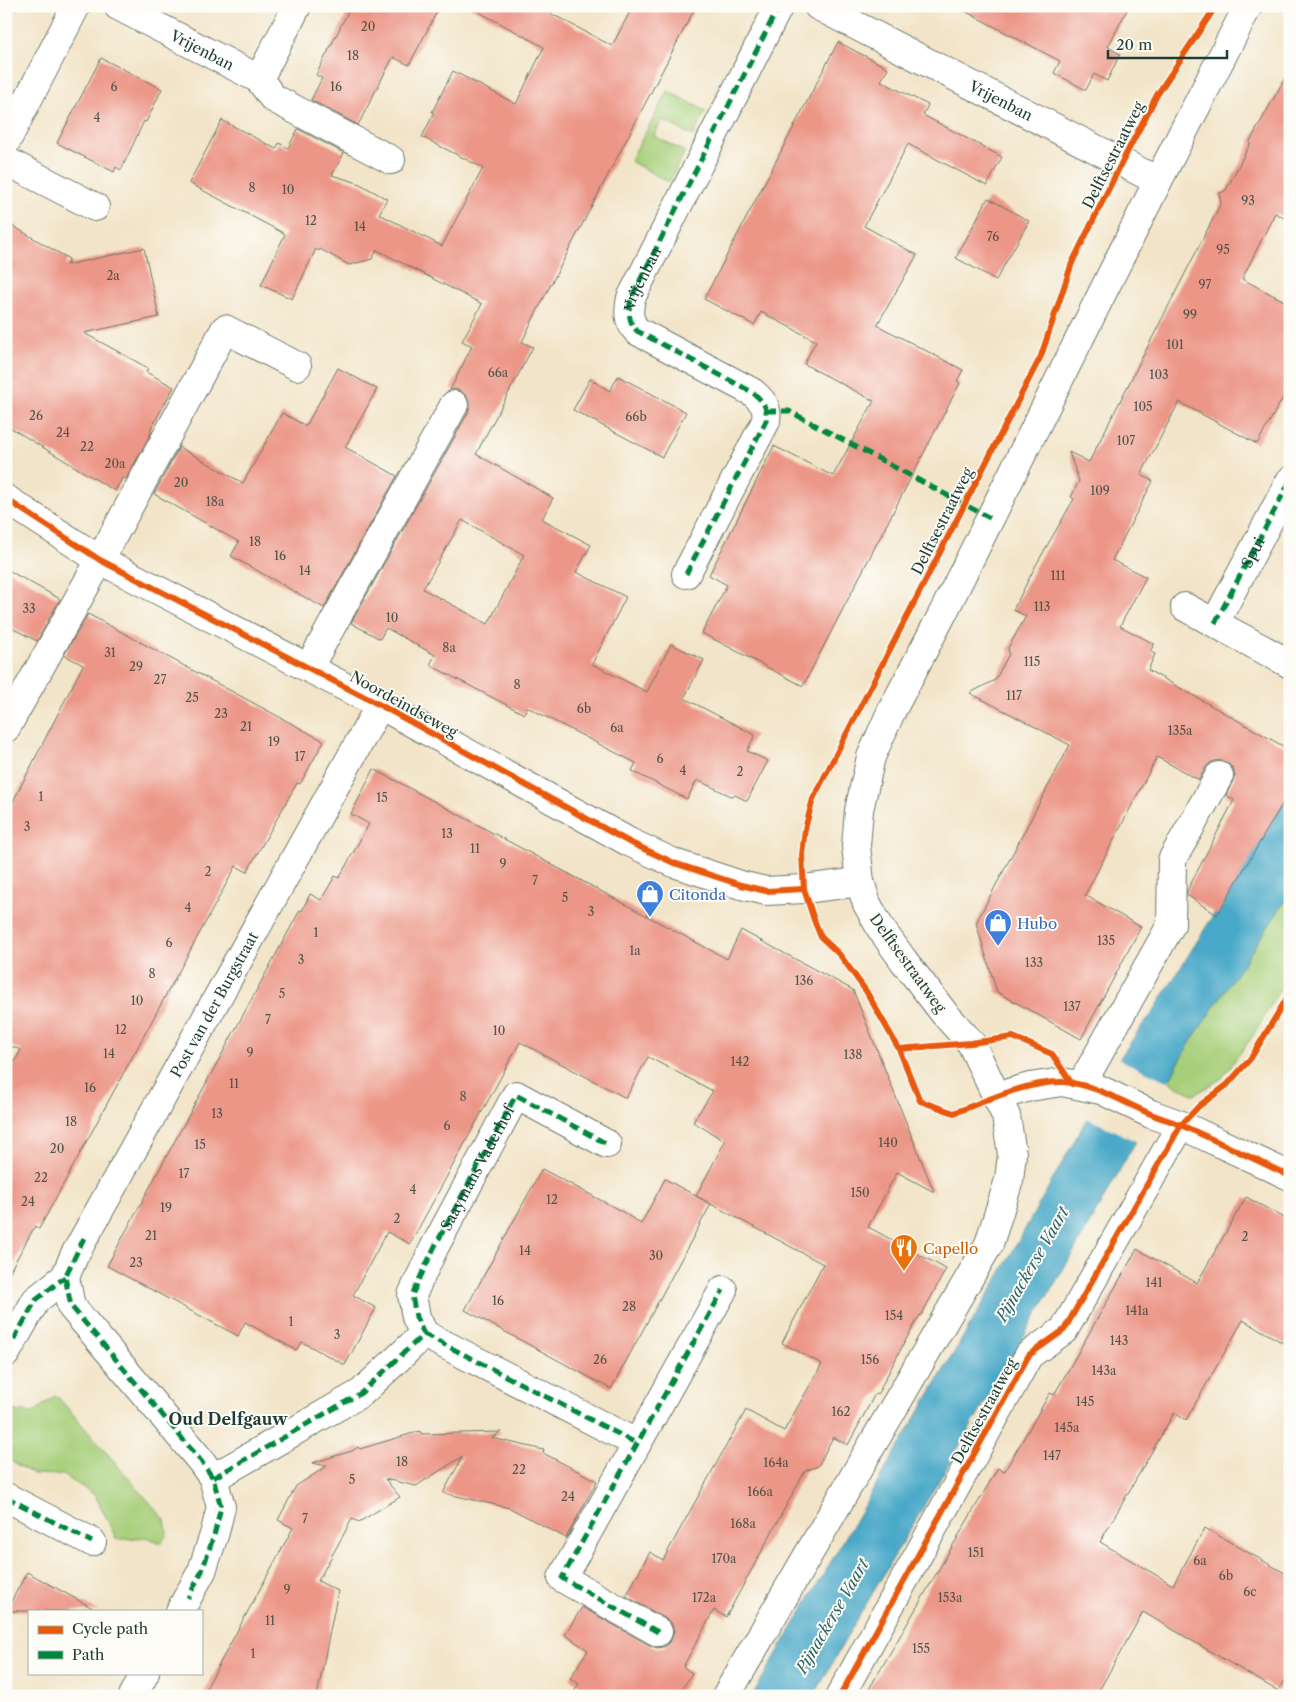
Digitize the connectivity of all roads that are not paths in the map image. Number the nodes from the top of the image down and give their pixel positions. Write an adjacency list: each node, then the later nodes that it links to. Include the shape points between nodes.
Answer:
1 (76, 6): 8 (street)
2 (118, 6): 7 (street, Vrijenban)
3 (297, 6): 7 (street)
4 (779, 6): 18 (street, Vrijenban, via 630,298 628,312 637,331 752,392 767,411 766,421)
5 (818, 6): 11 (street, Vrijenban)
6 (1248, 6): 11 (street, Delftsestraatweg)
7 (259, 79): 9 (street, Vrijenban, via 274,98)
8 (6, 142)
9 (391, 160)
10 (6, 162): 12 (street)
11 (1158, 181): 26 (street, Delftsestraatweg, via 871,757 859,810 856,846)
12 (95, 207)
13 (297, 366): 17 (street, via 225,329)
14 (454, 405): 22 (street)
15 (1290, 481): 20 (street, Spui)
16 (6, 499): 17 (street, Noordeindseweg)
17 (100, 560): 22 (street, Noordeindseweg); 24 (street)
18 (686, 574)
19 (1185, 607): 20 (street)
20 (1215, 623): 21 (street)
21 (1290, 664)
22 (309, 667): 23 (street, Noordeindseweg)
23 (380, 705): 26 (street, Noordeindseweg, via 629,842 674,863 766,891); 32 (street, Post van der Burgstraat)
24 (6, 728)
25 (1219, 776): 27 (street, via 1172,860 1171,924)
26 (860, 882): 28 (street, Delftsestraatweg, via 880,929 971,1043)
27 (1091, 1088): 28 (street, via 1062,1082); 29 (street)
28 (997, 1096): 44 (street, Delftsestraatweg, via 1006,1116 1012,1154 1009,1180 990,1244)
29 (1181, 1125): 31 (street); 45 (street, Delftsestraatweg, via 1064,1330 1029,1355)
30 (607, 1144): 34 (street, Saaymans Vaderhof, via 516,1095 412,1295 416,1317)
31 (1290, 1176)
32 (64, 1277): 35 (street, via 36,1300); 37 (street, via 71,1306)
33 (722, 1290): 36 (street)
34 (424, 1334): 36 (street); 37 (street, via 361,1394)
35 (6, 1354)
36 (636, 1443): 41 (street, via 562,1578)
37 (213, 1478): 40 (street, via 221,1507 215,1532 202,1571)
38 (6, 1497): 39 (street)
39 (92, 1542)
40 (181, 1610)
41 (658, 1632)
42 (144, 1674): 43 (street)
43 (133, 1696)
44 (726, 1696)
45 (840, 1696)

